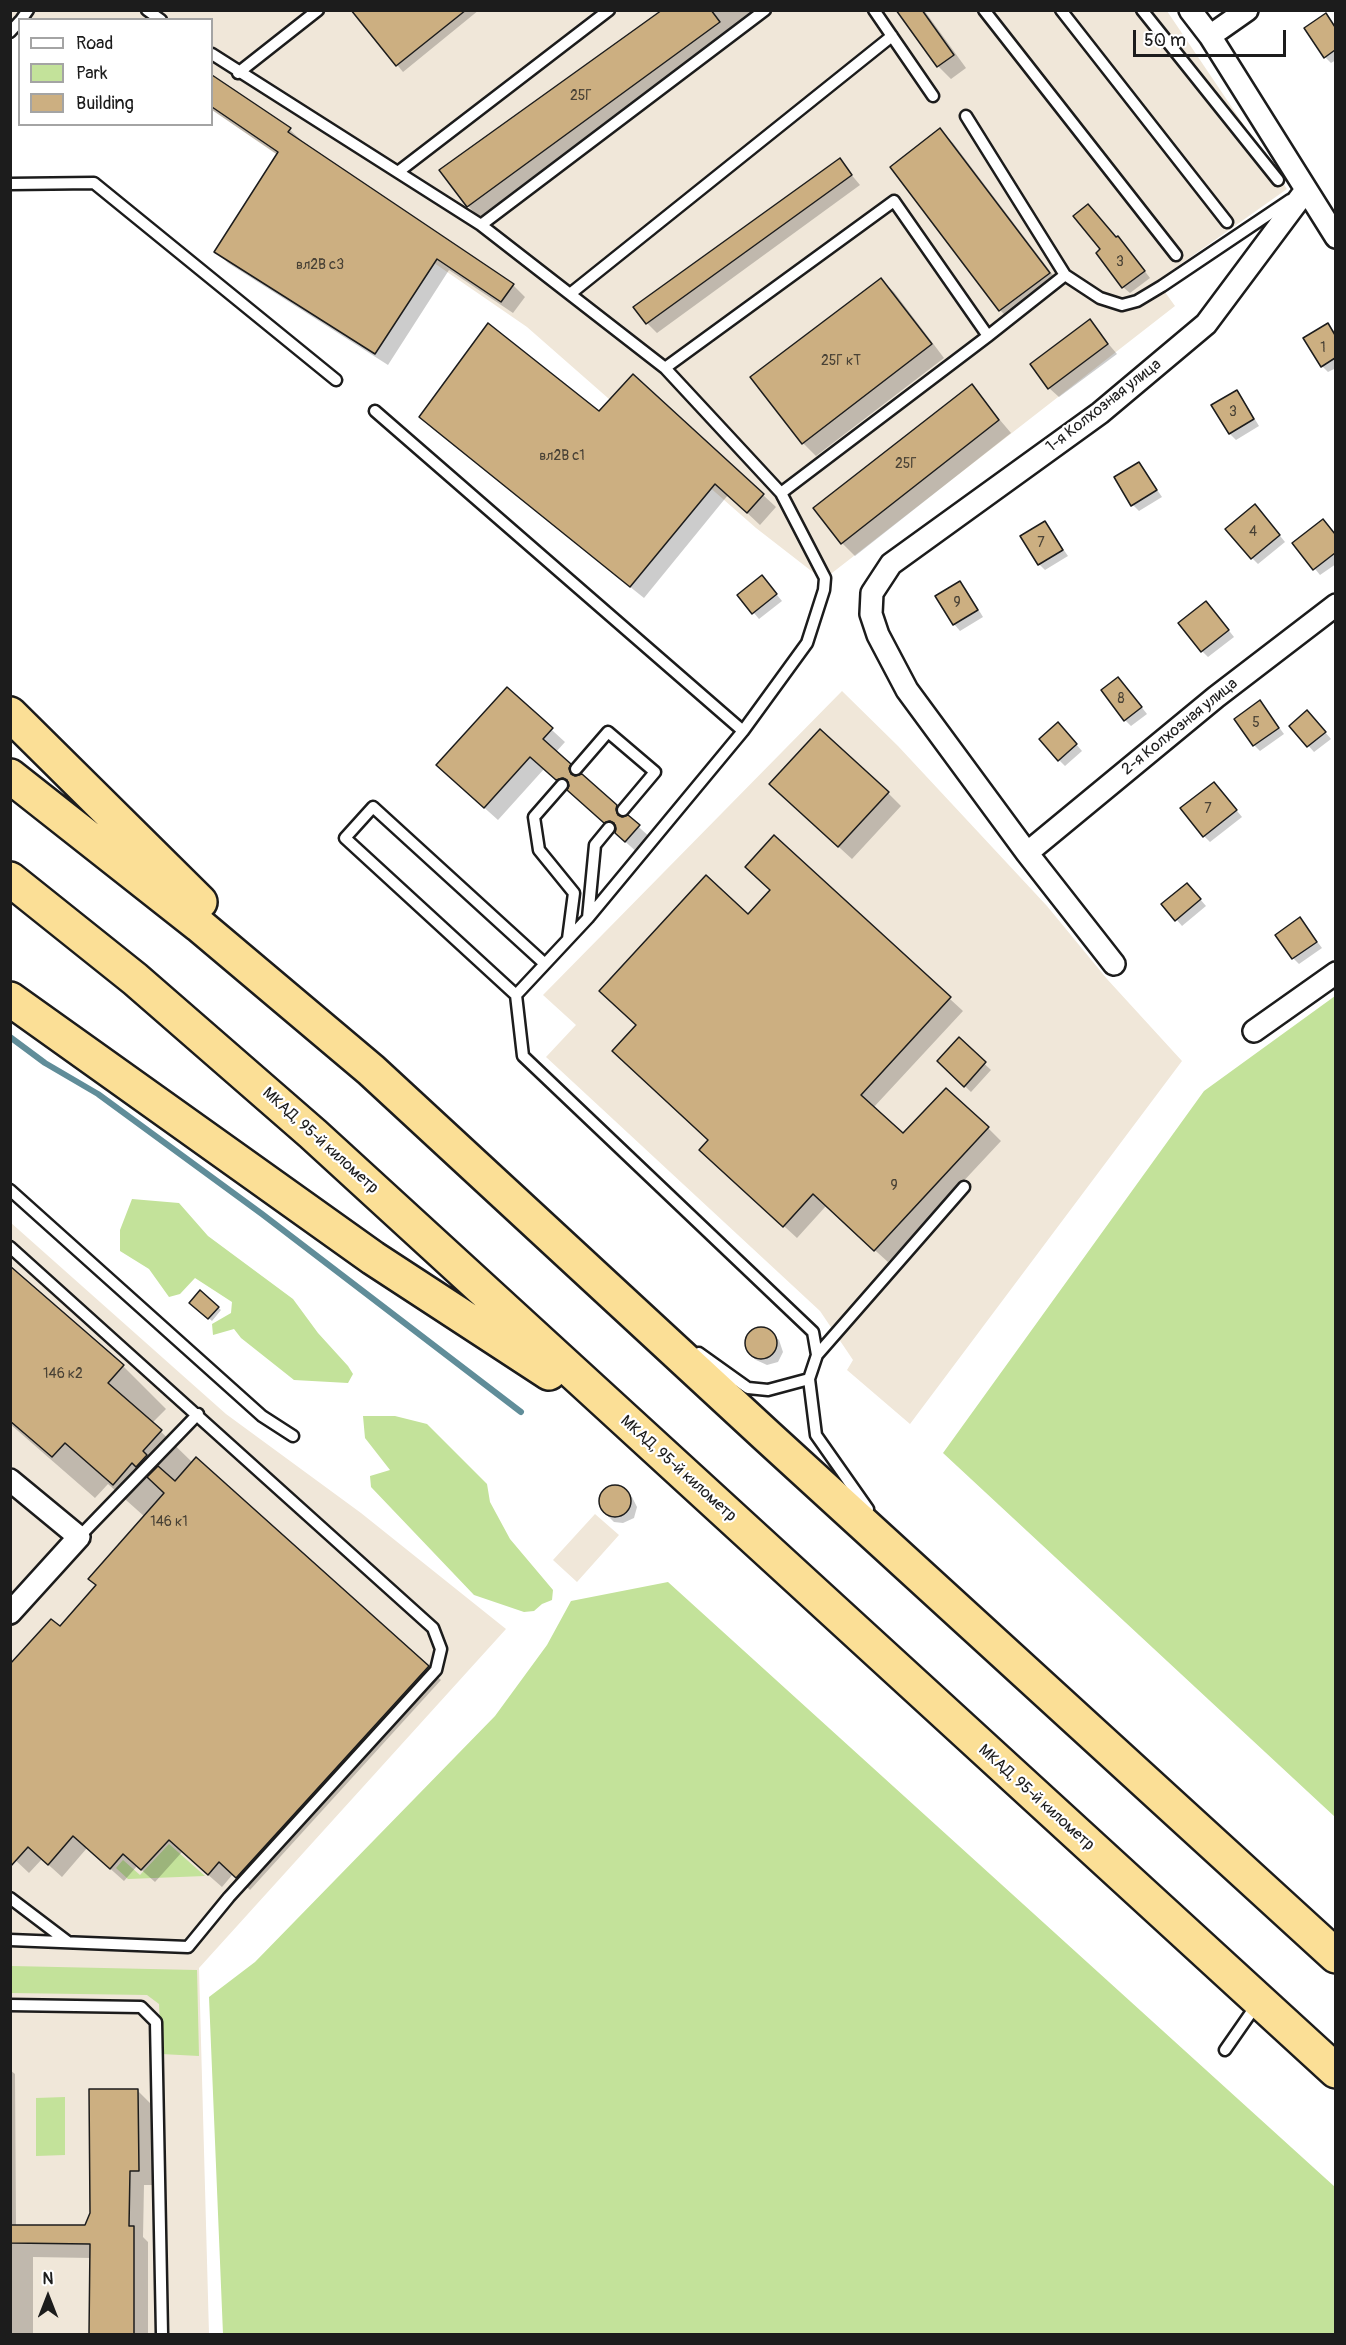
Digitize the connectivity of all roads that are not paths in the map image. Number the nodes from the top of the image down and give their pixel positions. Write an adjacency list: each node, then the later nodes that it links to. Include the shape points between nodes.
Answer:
1 (318, 10): 13 (lane)
2 (609, 10): 16 (lane)
3 (765, 10): 21 (lane)
4 (874, 10): 10 (lane)
5 (984, 10): 23 (lane)
6 (1061, 10): 20 (lane)
7 (1142, 10): 17 (lane)
8 (1190, 10): 11 (street)
9 (1246, 10): 11 (street)
10 (892, 36): 14 (lane); 25 (lane)
11 (1210, 36): 19 (street)
12 (213, 55): 13 (lane)
13 (238, 73): 16 (lane)
14 (933, 96)
15 (966, 116): 24 (lane)
16 (398, 172): 21 (lane)
17 (1278, 180)
18 (10, 184): 28 (lane, via 94,183)
19 (1306, 190): 22 (street); 24 (lane, via 1137,301 1122,305 1100,298); 39 (street, 1-я Колхозная улица, via 1206,324 1100,413 891,564 872,593 871,614 878,635 907,690)
20 (1227, 222)
21 (481, 225): 25 (lane)
22 (1335, 237)
23 (1176, 255)
24 (1065, 275): 26 (lane)
25 (570, 294): 27 (lane)
26 (988, 336): 27 (lane, via 894,201); 30 (lane)
27 (665, 368): 30 (lane)
28 (336, 380)
29 (375, 411): 33 (lane)
30 (782, 493): 33 (lane, via 825,578 824,590 807,643)
31 (1335, 604): 39 (street, 2-я Колхозная улица)
32 (10, 714): 49 (highway)
33 (743, 731): 41 (lane)
34 (576, 769): 37 (lane, via 608,732 655,772)
35 (10, 776): 49 (highway, via 198,925)
36 (562, 785): 42 (lane, via 534,817 539,850 574,893)
37 (623, 810)
38 (609, 828): 41 (lane, via 595,844)
39 (1027, 854): 44 (street)
40 (10, 879): 59 (highway, МКАД, 95-й километр, via 135,979 313,1134)
41 (588, 918): 42 (lane)
42 (568, 940): 43 (lane)
43 (545, 964): 46 (lane); 46 (lane, via 373,807 345,838)
44 (1114, 964)
45 (1335, 973): 48 (street)
46 (516, 995): 56 (lane, via 523,1056 813,1332)
47 (10, 999): 59 (highway, via 373,1258)
48 (1254, 1031)
49 (371, 1070): 53 (highway)
50 (964, 1187): 56 (lane)
51 (10, 1190): 60 (lane, via 262,1416)
52 (10, 1246): 58 (lane)
53 (615, 1295): 54 (lane); 63 (highway)
54 (675, 1336)
55 (693, 1349): 57 (lane, via 748,1388 768,1390)
56 (817, 1354): 57 (lane)
57 (809, 1379): 63 (lane, via 816,1435 883,1531)
58 (198, 1414): 62 (lane); 67 (lane, via 433,1628 441,1649 436,1670 188,1947)
59 (629, 1424): 69 (highway, МКАД, 95-й километр)
60 (292, 1436)
61 (10, 1480): 62 (street)
62 (79, 1537): 64 (street)
63 (926, 1582): 68 (highway)
64 (10, 1613)
65 (10, 1899): 67 (lane)
66 (10, 1940): 67 (lane)
67 (68, 1942)
68 (1335, 1956)
69 (1259, 2002): 71 (lane); 72 (highway, МКАД, 95-й километр)
70 (10, 2005): 73 (lane, via 141,2007 156,2022)
71 (1225, 2050)
72 (1335, 2072)
73 (162, 2334)

